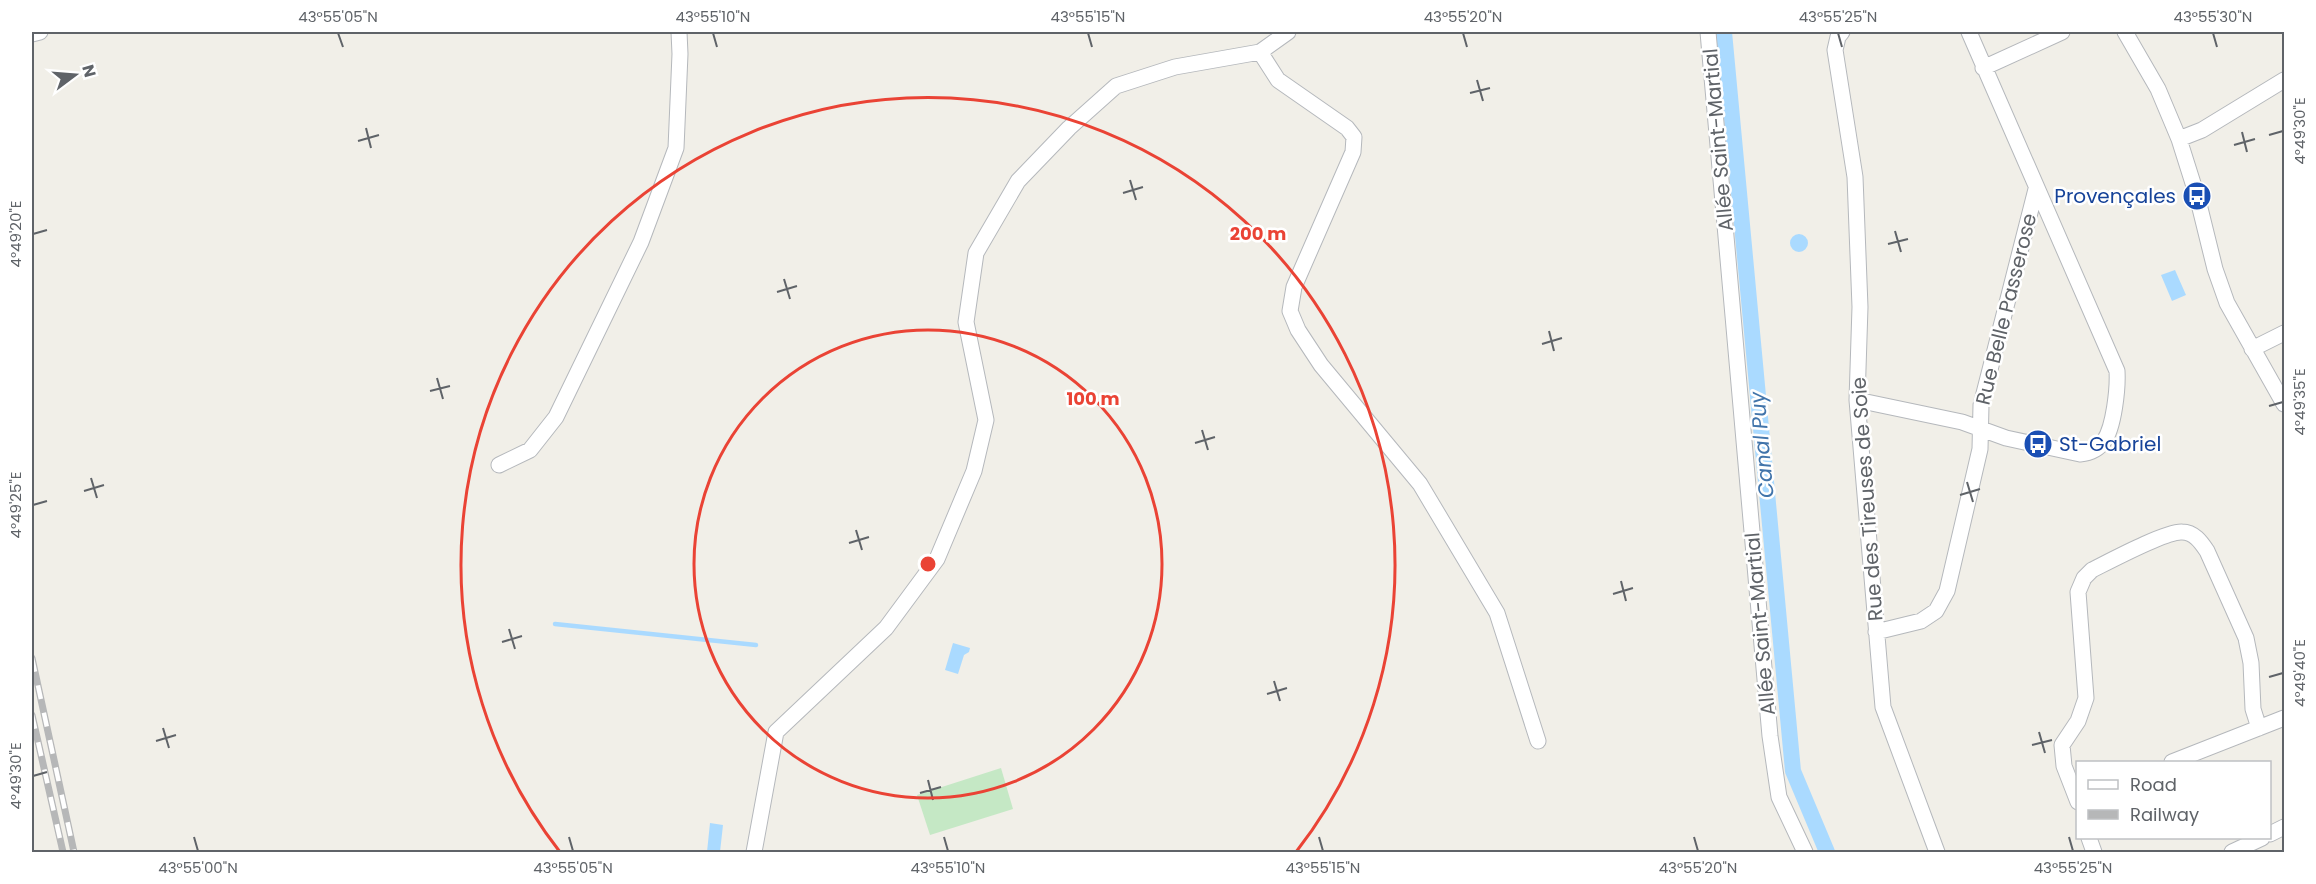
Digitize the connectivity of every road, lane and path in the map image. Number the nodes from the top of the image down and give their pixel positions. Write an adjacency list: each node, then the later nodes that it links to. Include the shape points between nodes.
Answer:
1 (40, 32): 9 (street)
2 (679, 32): 20 (street, via 676,148 641,242 556,417 530,450)
3 (1288, 32): 10 (street)
4 (1708, 32): 29 (street, Allée Saint-Martial, via 1770,736 1779,797)
5 (1842, 32): 17 (street, Rue des Tireuses de Soie, via 1835,50 1855,177 1860,307)
6 (1969, 32): 11 (street)
7 (2062, 32): 11 (street)
8 (2125, 32): 13 (street, via 2158,88)
9 (32, 34)
10 (1260, 52): 24 (street, via 1278,80 1354,137 1353,152 1294,287 1290,311 1321,365 1420,484 1497,613); 28 (street, via 1175,67 1116,86 1018,181 976,253 966,322 986,420 974,471 937,559 886,628 776,732)
11 (1983, 68): 14 (street)
12 (2284, 80): 13 (street, via 2202,130)
13 (2179, 139): 16 (street, via 2215,270 2227,303)
14 (2036, 189): 19 (street, Rue Belle Passerose, via 1981,405); 19 (street, via 2117,371 2108,431 2100,446 2091,453 2080,454 2006,438)
15 (2284, 333): 16 (street)
16 (2252, 349): 18 (street)
17 (1857, 400): 19 (street); 21 (street, Rue des Tireuses de Soie)
18 (2284, 404)
19 (1980, 428): 21 (street, Rue Belle Passerose, via 1980,449 1947,591 1936,611 1921,621)
20 (499, 465)
21 (1876, 632): 30 (street, Rue des Tireuses de Soie, via 1883,707)
22 (2284, 717): 23 (street)
23 (2259, 728): 25 (street); 26 (street, via 2253,709 2246,638 2207,551 2198,538 2184,531 2169,534 2092,570 2078,592 2086,698 2078,721 2062,745 2064,766)
24 (1538, 741)
25 (2175, 761)
26 (2076, 798)
27 (2258, 839): 31 (street)
28 (754, 852)
29 (1805, 852)
30 (1937, 852)
31 (2232, 852)

